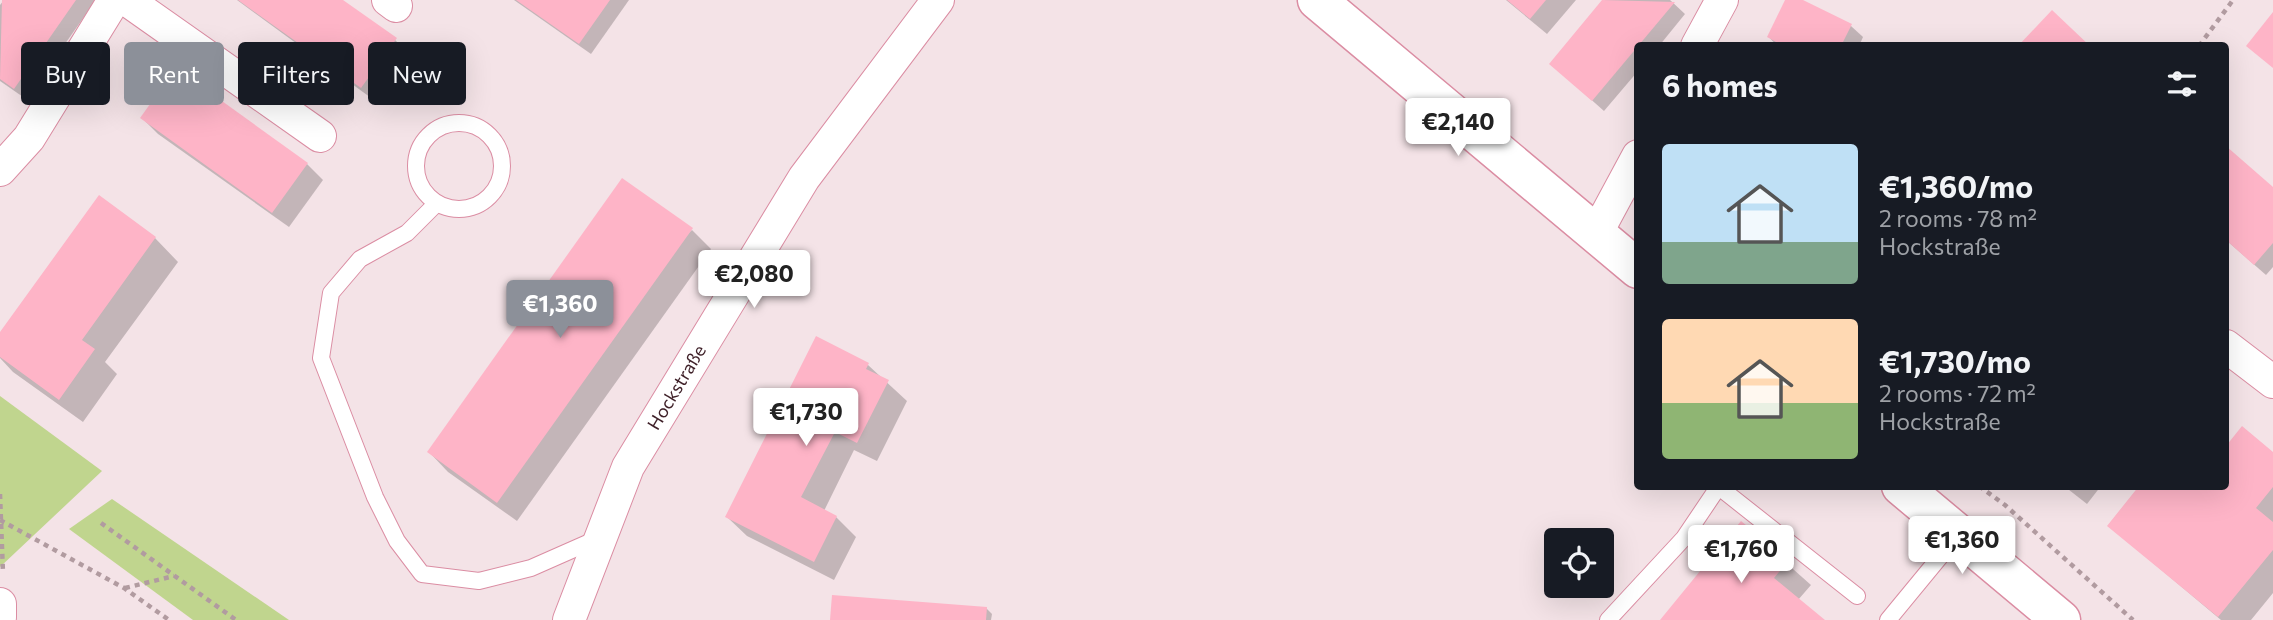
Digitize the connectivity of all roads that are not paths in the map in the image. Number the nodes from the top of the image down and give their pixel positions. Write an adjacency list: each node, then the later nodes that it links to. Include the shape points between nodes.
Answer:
1 (114, 0): 9 (street, via 29,138)
2 (127, 0): 7 (street)
3 (938, 0): 19 (street, Hockstraße, via 804,178 628,467)
4 (1317, 0): 11 (main road)
5 (1722, 0): 6 (street)
6 (1699, 42)
7 (320, 136)
8 (1634, 163): 11 (street)
9 (0, 170)
10 (436, 204): 10 (lane, via 466,209 480,204 500,181 501,155 491,135 456,122 441,126 423,141 416,154 418,182); 19 (lane, via 407,233 360,259 331,293 321,358 380,508 422,574 479,581 531,568)
11 (1596, 234): 12 (main road)
12 (1634, 266)
13 (2229, 348): 14 (street)
14 (2273, 382)
15 (1717, 490): 22 (lane, via 1684,538)
16 (1723, 490): 20 (lane)
17 (1906, 490): 18 (main road)
18 (1958, 535): 23 (lane); 24 (main road)
19 (601, 537): 21 (street, Hockstraße)
20 (1857, 596)
21 (569, 620)
22 (1608, 620)
23 (1888, 620)
24 (2061, 620)

